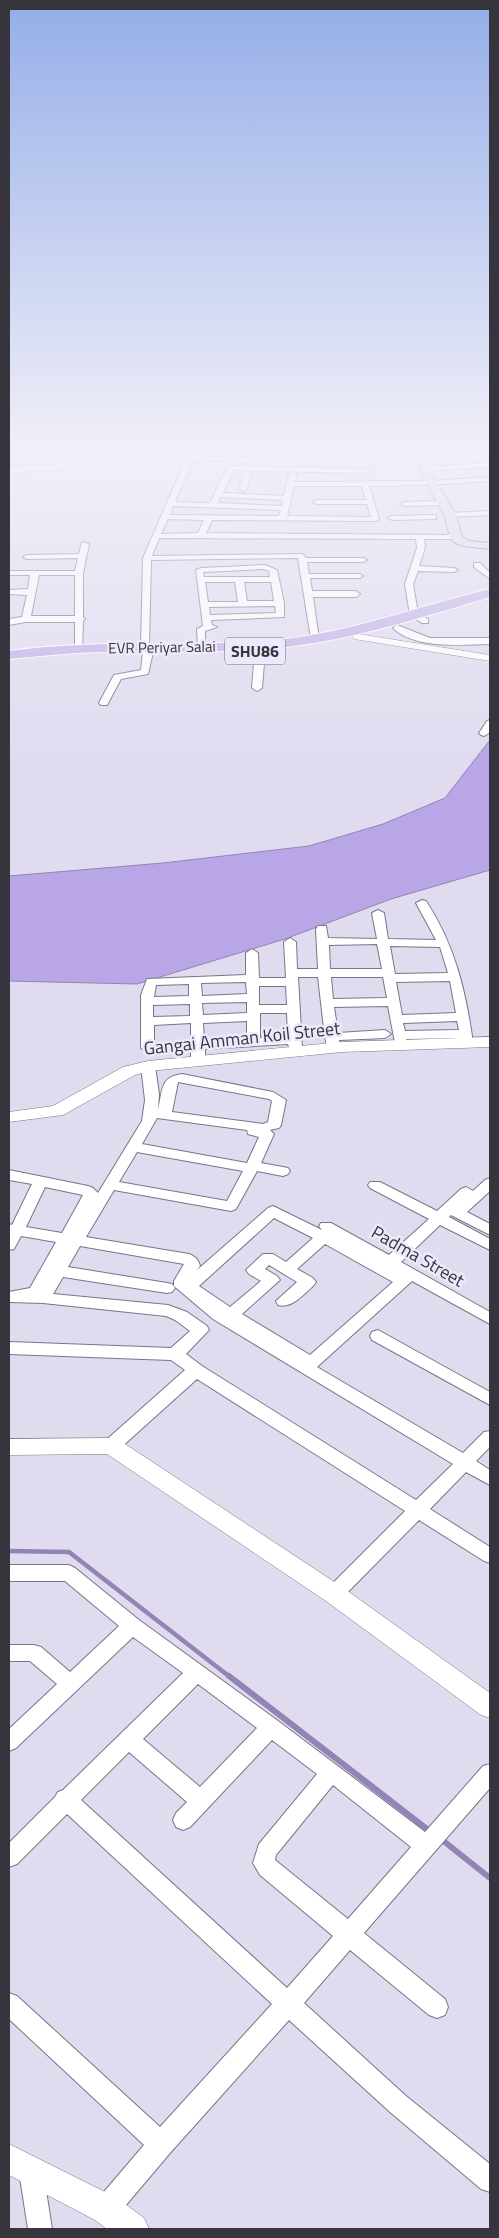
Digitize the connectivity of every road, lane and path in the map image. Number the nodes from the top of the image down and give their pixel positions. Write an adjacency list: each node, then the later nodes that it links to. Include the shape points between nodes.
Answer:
1 (84, 549): 4 (street)
2 (151, 549): 6 (street)
3 (420, 549): 10 (street)
4 (82, 556): 5 (street); 14 (street)
5 (27, 557)
6 (147, 558): 7 (street, via 302,556); 41 (street)
7 (303, 560): 8 (street); 15 (street)
8 (363, 560)
9 (477, 565): 17 (street)
10 (414, 568): 11 (street); 30 (street, via 409,584)
11 (454, 570)
12 (9, 573): 13 (street)
13 (35, 573): 14 (street); 22 (street)
14 (79, 573): 32 (street)
15 (306, 576): 16 (street); 24 (street)
16 (359, 576)
17 (490, 577)
18 (238, 579): 19 (street); 20 (street); 28 (street)
19 (276, 579): 20 (street, via 273,570 264,567 206,569 199,572); 26 (street)
20 (201, 580): 29 (street)
21 (9, 592): 22 (street)
22 (32, 592): 31 (street)
23 (490, 593): 30 (main road, EVR Periyar Salai / SHU86)
24 (309, 594): 25 (street); 37 (street)
25 (356, 594)
26 (280, 603): 28 (street); 34 (street, via 282,614 278,616)
27 (490, 603): 30 (main road, EVR Periyar Salai / SHU86)
28 (243, 604): 29 (street)
29 (205, 605): 34 (street)
30 (420, 618): 36 (main road, EVR Periyar Salai / SHU86); 37 (main road, EVR Periyar Salai / SHU86)
31 (26, 619): 32 (street); 33 (street)
32 (80, 619): 40 (street)
33 (9, 622)
34 (207, 623): 35 (street); 39 (street, via 202,629)
35 (264, 625)
36 (388, 634): 38 (street, via 442,641); 42 (main road, EVR Periyar Salai / SHU86); 43 (street); 45 (street)
37 (315, 638): 39 (main road, EVR Periyar Salai / SHU86, via 266,645)
38 (490, 641)
39 (201, 646): 41 (main road, EVR Periyar Salai / SHU86)
40 (79, 648): 41 (main road, EVR Periyar Salai / SHU86); 44 (main road, EVR Periyar Salai / SHU86)
41 (146, 650): 42 (main road, EVR Periyar Salai / SHU86); 46 (main road, EVR Periyar Salai / SHU86); 48 (street, via 145,672 117,677)
42 (260, 651): 47 (street)
43 (490, 653)
44 (9, 655)
45 (490, 658)
46 (9, 661)
47 (257, 688)
48 (104, 703)
49 (490, 723): 50 (street)
50 (484, 733)
51 (422, 903): 55 (street)
52 (378, 913): 54 (street)
53 (290, 942): 59 (street)
54 (378, 942): 55 (street); 57 (street, via 322,935); 58 (street)
55 (444, 944): 60 (street)
56 (252, 953): 62 (street)
57 (324, 973): 58 (street); 59 (street); 67 (street)
58 (390, 976): 60 (street); 66 (street)
59 (291, 978): 62 (street); 69 (street)
60 (455, 978): 70 (street)
61 (196, 980): 62 (street); 63 (street); 64 (street)
62 (253, 980): 68 (street)
63 (152, 982): 65 (street)
64 (197, 1000): 65 (street); 68 (street); 72 (street)
65 (148, 1001): 73 (street)
66 (395, 1002): 67 (street); 71 (street)
67 (327, 1003): 78 (street)
68 (252, 1008): 69 (street); 72 (street); 77 (street)
69 (292, 1009): 80 (street)
70 (463, 1017): 71 (street); 75 (street)
71 (397, 1018): 76 (street)
72 (197, 1019): 73 (street); 81 (street)
73 (148, 1020): 81 (street, via 148,1048)
74 (385, 1034): 78 (street)
75 (466, 1038): 76 (street, Gangai Amman Koil Street); 79 (street, Gangai Amman Koil Street)
76 (401, 1040): 78 (street, Gangai Amman Koil Street)
77 (254, 1042): 80 (street); 81 (street)
78 (332, 1042): 80 (street, Gangai Amman Koil Street)
79 (490, 1042)
80 (295, 1045): 81 (street, Gangai Amman Koil Street)
81 (198, 1053): 82 (street, Gangai Amman Koil Street)
82 (148, 1066): 83 (street); 84 (street, Gangai Amman Koil Street, via 129,1071 57,1111)
83 (155, 1115): 83 (street, via 270,1127 274,1125 278,1100 273,1096 182,1078 171,1082); 85 (street); 86 (street, via 264,1132 267,1134)
84 (9, 1117)
85 (132, 1147): 86 (street); 91 (street)
86 (252, 1166): 87 (street); 91 (street, via 231,1206)
87 (283, 1171)
88 (9, 1175): 89 (street)
89 (41, 1181): 95 (street); 98 (street, via 91,1194)
90 (490, 1183): 96 (street, via 457,1213)
91 (110, 1185): 98 (street)
92 (375, 1185): 94 (street)
93 (466, 1192): 94 (street)
94 (440, 1218): 100 (street); 101 (street)
95 (13, 1229): 98 (street); 99 (street)
96 (490, 1230)
97 (327, 1231): 101 (street, Padma Street); 102 (street); 109 (street, via 273,1211 190,1285); 109 (street, via 404,1282 311,1363)
98 (70, 1239): 103 (street); 105 (street, via 35,1293); 109 (street, via 191,1261 192,1266 182,1280 182,1286)
99 (9, 1245)
100 (490, 1245)
101 (391, 1262): 110 (street, Padma Street)
102 (287, 1269): 108 (street, via 308,1282); 109 (street, via 268,1258 254,1270 272,1280)
103 (58, 1271): 104 (street); 107 (street)
104 (167, 1288)
105 (9, 1292)
106 (9, 1297): 107 (street)
107 (43, 1298): 111 (street, via 168,1311)
108 (284, 1302)
109 (225, 1315): 111 (street); 120 (street)
110 (490, 1318)
111 (201, 1330): 114 (street)
112 (378, 1336): 116 (street)
113 (9, 1348): 114 (street)
114 (175, 1354): 115 (street)
115 (196, 1370): 118 (street); 122 (street)
116 (490, 1399)
117 (490, 1437): 120 (street)
118 (111, 1446): 119 (street); 125 (street)
119 (9, 1448)
120 (465, 1462): 121 (street); 122 (street)
121 (490, 1478)
122 (416, 1510): 123 (street); 125 (street)
123 (490, 1556)
124 (9, 1573): 126 (street, via 69,1573)
125 (334, 1594): 130 (street)
126 (132, 1626): 128 (street); 129 (street)
127 (9, 1652): 129 (street, via 34,1653)
128 (197, 1672): 131 (street); 132 (street)
129 (70, 1684): 133 (street)
130 (490, 1707)
131 (271, 1727): 134 (street); 137 (street)
132 (128, 1739): 136 (street); 137 (street)
133 (9, 1742)
134 (331, 1772): 139 (street); 141 (street, via 266,1851 264,1862)
135 (490, 1774): 139 (street)
136 (66, 1800): 140 (street); 143 (street)
137 (201, 1801): 138 (street)
138 (183, 1820)
139 (428, 1846): 141 (street)
140 (9, 1857)
141 (349, 1935): 143 (street); 144 (street)
142 (9, 2004): 145 (street)
143 (288, 2004): 145 (street); 147 (street, via 398,2104)
144 (437, 2007)
145 (161, 2144): 148 (street)
146 (20, 2164): 148 (street); 149 (street)
147 (490, 2180)
148 (106, 2209): 150 (street)
149 (40, 2229)
150 (133, 2229)

